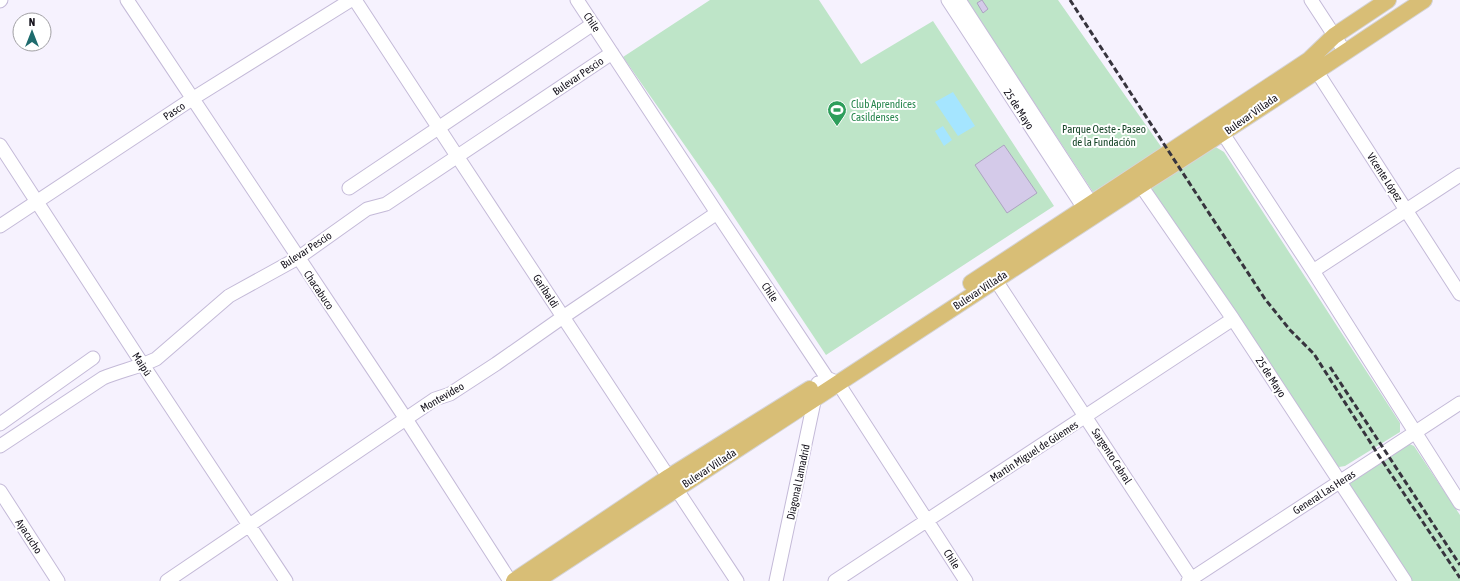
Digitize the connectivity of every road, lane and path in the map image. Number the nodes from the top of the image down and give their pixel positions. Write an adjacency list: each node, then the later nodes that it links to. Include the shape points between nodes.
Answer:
1 (127, 0): 15 (street, Chacabuco)
2 (351, 0): 15 (street, Pasco)
3 (355, 0): 16 (street, Garibaldi)
4 (577, 0): 10 (street, Chile)
5 (948, 0): 25 (street, 25 de Mayo)
6 (959, 0): 25 (street, 25 de Mayo)
7 (1311, 0): 11 (street)
8 (1388, 0): 11 (main road, Bulevar Villada)
9 (1424, 0): 12 (main road, Bulevar Villada)
10 (593, 24): 13 (street, Chile); 16 (street)
11 (1334, 36): 12 (street); 14 (main road, Bulevar Villada)
12 (1345, 52): 14 (main road, Bulevar Villada)
13 (612, 53): 19 (street, Bulevar Pescio); 26 (street, Chile)
14 (1313, 65): 17 (main road, Bulevar Villada); 24 (street, Vicente López)
15 (192, 99): 23 (street, Pasco); 28 (street, Chacabuco)
16 (439, 127): 19 (street, Garibaldi); 22 (street)
17 (1219, 128): 21 (main road, Bulevar Villada); 29 (street)
18 (0, 145): 23 (street, Maipú)
19 (457, 156): 28 (street, Bulevar Pescio, via 386,204 367,209); 32 (street, Garibaldi)
20 (1460, 175): 24 (street)
21 (1137, 180): 25 (main road, Bulevar Villada); 33 (street, 25 de Mayo)
22 (349, 188)
23 (38, 202): 27 (street, Pasco); 35 (street, Maipú)
24 (1406, 210): 29 (street); 31 (street, Vicente López)
25 (1091, 211): 30 (main road, Bulevar Villada)
26 (717, 213): 32 (street, Montevideo); 36 (street, Chile)
27 (0, 226)
28 (298, 258): 35 (street, Bulevar Pescio, via 229,296 156,360); 39 (street, Chacabuco)
29 (1313, 271): 41 (street)
30 (993, 275): 36 (main road, Bulevar Villada); 38 (street, Sargento Cabral)
31 (1460, 294)
32 (563, 317): 39 (street, Montevideo, via 489,369 450,394 435,399); 44 (street, Garibaldi)
33 (1233, 320): 38 (street, Martin Miguel de Güemes); 43 (street, 25 de Mayo)
34 (93, 358): 40 (street)
35 (143, 366): 42 (street, Bulevar Pescio, via 103,378); 48 (street, Maipú)
36 (825, 385): 44 (main road, Bulevar Villada); 47 (street, Chile); 57 (street, Diagonal Lamadrid)
37 (1460, 403): 41 (street, General Las Heras)
38 (1086, 417): 47 (street, Martin Miguel de Güemes); 49 (street, Sargento Cabral)
39 (406, 419): 48 (street, Montevideo); 53 (street, Chacabuco)
40 (0, 424)
41 (1415, 432): 43 (street, General Las Heras); 46 (street)
42 (0, 446)
43 (1340, 481): 49 (street, General Las Heras); 60 (street, 25 de Mayo)
44 (673, 483): 54 (main road, Bulevar Villada); 55 (main road, Bulevar Villada); 56 (street, Garibaldi)
45 (0, 491): 50 (street, Ayacucho)
46 (1460, 503)
47 (927, 521): 58 (street, Martin Miguel de Güemes); 59 (street, Chile)
48 (248, 526): 51 (street, Montevideo); 52 (street, Maipú)
49 (1191, 580)
50 (58, 581)
51 (167, 581)
52 (286, 581)
53 (510, 581)
54 (514, 581)
55 (536, 581)
56 (737, 581)
57 (776, 581)
58 (835, 581)
59 (966, 581)
60 (1405, 581)

